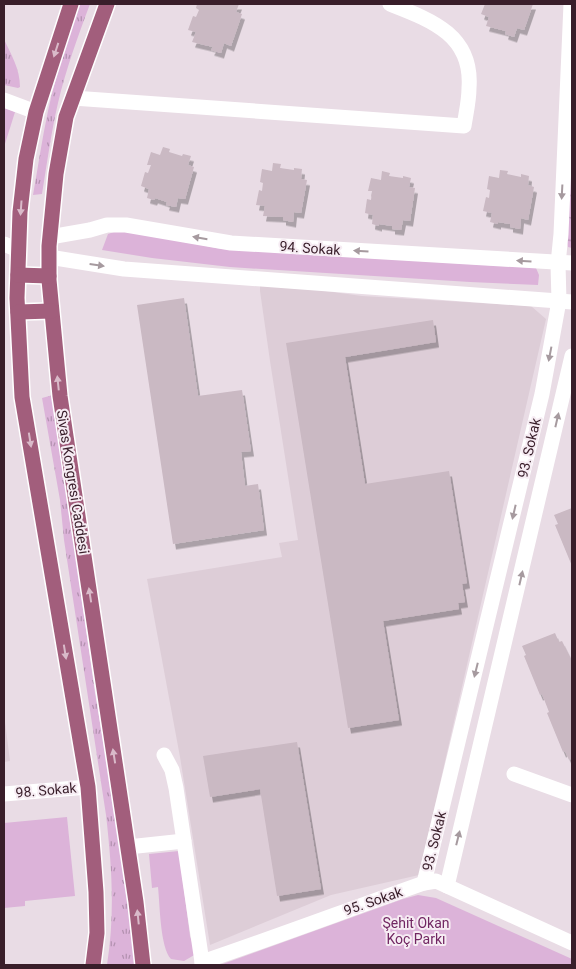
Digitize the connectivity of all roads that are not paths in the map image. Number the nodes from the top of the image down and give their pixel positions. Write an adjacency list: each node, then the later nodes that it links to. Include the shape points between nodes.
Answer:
1 (71, 4): 8 (main road, one-way to 8)
2 (107, 4): 5 (main road, Sivas Kongresi Caddesi)
3 (390, 4): 5 (street, via 433,22 456,40 463,50 470,87 464,126)
4 (572, 4): 7 (street, 93. Sokak)
5 (73, 98): 9 (main road, Sivas Kongresi Caddesi, via 66,117 56,174)
6 (4, 100): 8 (street)
7 (570, 108): 13 (street, 93. Sokak, one-way to 13, via 561,234)
8 (36, 112): 11 (main road, one-way to 11, via 26,158)
9 (50, 237): 12 (main road, Sivas Kongresi Caddesi); 13 (street, 94. Sokak, one-way to 9, via 231,243 126,225 106,225)
10 (4, 244): 11 (street)
11 (18, 250): 14 (main road)
12 (49, 257): 15 (main road, Sivas Kongresi Caddesi); 16 (street, one-way to 16, via 124,269)
13 (565, 263): 16 (street, 93. Sokak)
14 (18, 275): 15 (main road); 18 (main road)
15 (49, 276): 17 (main road, Sivas Kongresi Caddesi)
16 (566, 302): 20 (street, 93. Sokak, one-way to 20)
17 (51, 311): 18 (main road); 28 (main road, Sivas Kongresi Caddesi, one-way to 17, via 60,396)
18 (18, 312): 24 (main road, one-way to 24, via 22,397)
19 (572, 356): 21 (street, 93. Sokak, one-way to 19)
20 (492, 602): 21 (street); 29 (street, 93. Sokak, one-way to 29)
21 (514, 607): 30 (street, 93. Sokak, one-way to 21)
22 (164, 755): 27 (street, via 172,770)
23 (514, 774): 26 (street)
24 (88, 787): 25 (street, 98. Sokak); 33 (main road, via 96,892)
25 (4, 794)
26 (572, 795)
27 (184, 841): 28 (street); 32 (street)
28 (128, 847): 34 (main road, Sivas Kongresi Caddesi, one-way to 28)
29 (424, 882): 30 (street, 95. Sokak); 32 (street, 95. Sokak)
30 (447, 886): 31 (street, 95. Sokak)
31 (572, 943)
32 (202, 964)
33 (94, 965)
34 (143, 965)

